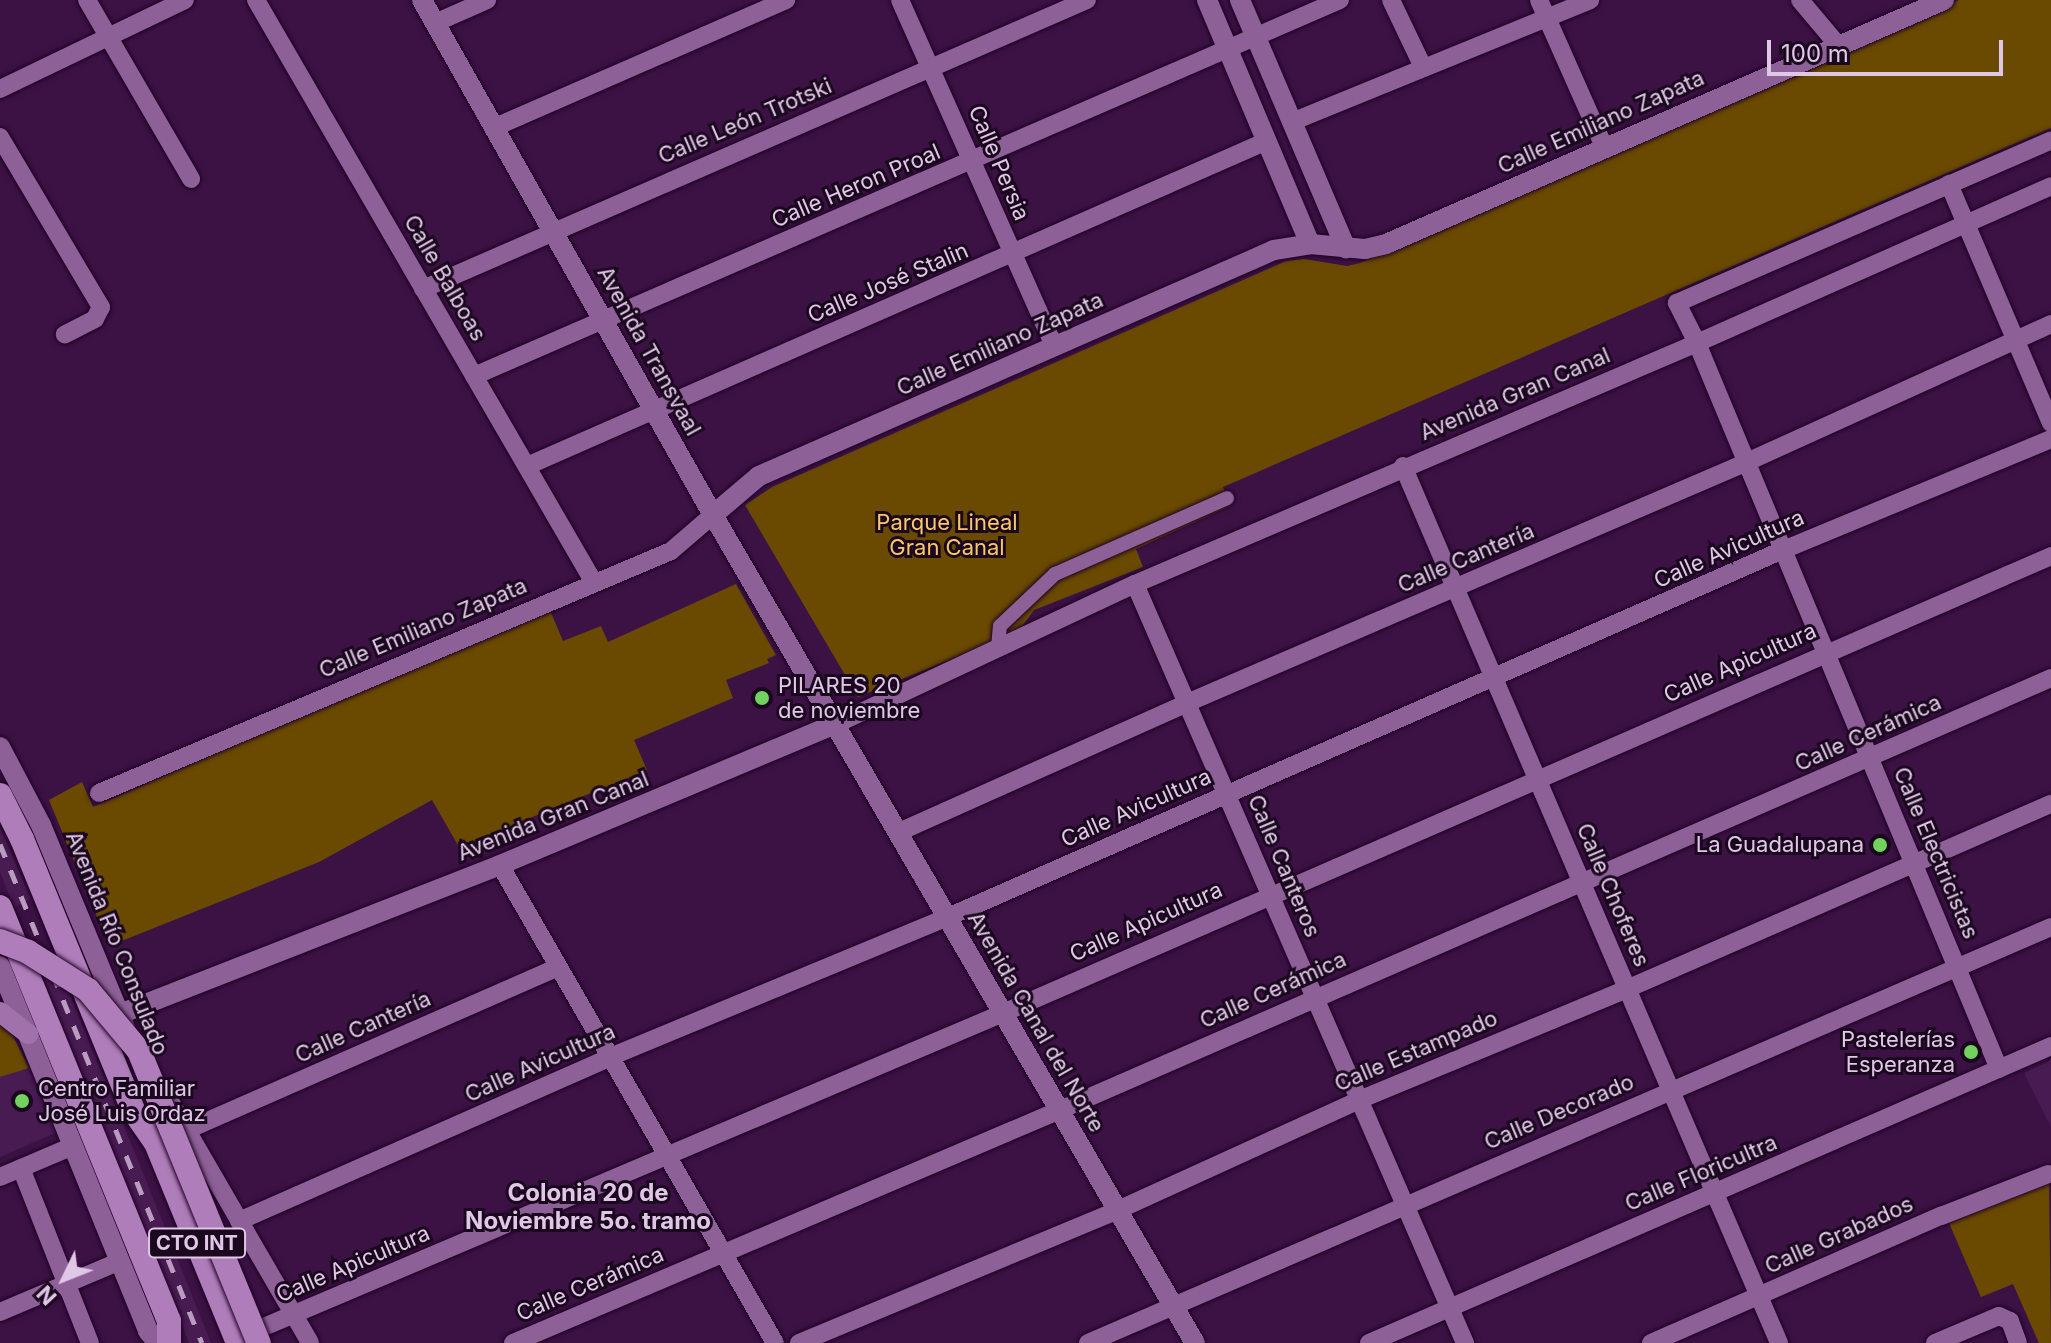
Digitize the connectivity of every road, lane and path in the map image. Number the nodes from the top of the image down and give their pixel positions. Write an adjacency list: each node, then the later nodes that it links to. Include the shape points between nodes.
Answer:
1 (87, 0): 18 (street)
2 (185, 0): 18 (street)
3 (256, 0): 40 (street, Calle Balboas)
4 (422, 0): 17 (street, Avenida Transvaal)
5 (487, 0): 17 (street)
6 (786, 0): 26 (street)
7 (900, 0): 22 (street, Calle Persia)
8 (1087, 0): 22 (street, Calle León Trotski)
9 (1207, 0): 21 (street)
10 (1240, 0): 19 (street)
11 (1340, 0): 19 (street, Calle Heron Proal)
12 (1391, 0): 23 (street)
13 (1590, 0): 16 (street)
14 (1800, 0): 20 (street)
15 (1944, 0): 20 (street, Calle Emiliano Zapata)
16 (1543, 8): 23 (street); 30 (street)
17 (435, 23): 26 (street, Avenida Transvaal)
18 (108, 37): 24 (street); 32 (street)
19 (1256, 37): 21 (street, Calle Heron Proal); 25 (street)
20 (1837, 44): 30 (street, Calle Emiliano Zapata)
21 (1229, 50): 29 (street); 31 (street, Calle Heron Proal)
22 (931, 66): 31 (street, Calle Persia); 36 (street, Calle León Trotski)
23 (1423, 67): 25 (street)
24 (0, 89)
25 (1294, 121): 38 (street)
26 (493, 128): 36 (street, Avenida Transvaal)
27 (0, 137): 43 (street, via 101,307 95,319)
28 (2051, 140): 33 (street)
29 (1267, 141): 37 (street); 39 (street, Calle José Stalin)
30 (1604, 147): 38 (street, Calle Emiliano Zapata, via 1386,244)
31 (973, 161): 39 (street, Calle Persia); 41 (street, Calle Heron Proal)
32 (191, 179)
33 (1949, 184): 35 (street); 45 (street, Calle Electricistas, via 1677,303)
34 (2051, 186): 35 (street, Avenida Gran Canal)
35 (1965, 222): 44 (street); 45 (street, Avenida Gran Canal)
36 (553, 230): 40 (street, Calle León Trotski); 41 (street, Avenida Transvaal)
37 (1310, 244): 38 (street, Calle Emiliano Zapata); 46 (street, Calle Emiliano Zapata, via 1274,250)
38 (1346, 248)
39 (1013, 256): 46 (street, Calle Persia); 48 (street, Calle José Stalin)
40 (423, 289): 47 (street, Calle Balboas)
41 (605, 320): 47 (street, Calle Heron Proal); 48 (street, Avenida Transvaal)
42 (2051, 324): 44 (street, Calle Cantería)
43 (65, 334)
44 (2014, 340): 49 (street); 51 (street, Calle Cantería)
45 (1697, 343): 51 (street, Calle Electricistas); 53 (street, Avenida Gran Canal)
46 (1054, 346): 55 (street, Calle Emiliano Zapata, via 759,476)
47 (474, 376): 52 (street, Calle Balboas)
48 (656, 409): 52 (street, Calle José Stalin); 55 (street, Avenida Transvaal)
49 (2051, 423)
50 (2051, 439): 56 (street, Calle Avicultura)
51 (1747, 462): 56 (street, Calle Electricistas); 60 (street, Calle Cantería)
52 (527, 466): 58 (street, Calle Balboas)
53 (1403, 466): 59 (street, Avenida Gran Canal); 60 (street, Calle Choferes)
54 (1227, 498): 61 (street, via 1055,574 1000,626)
55 (713, 515): 58 (street, Calle Emiliano Zapata, via 671,551); 66 (street, Avenida Transvaal)
56 (1783, 550): 62 (street, Calle Electricistas); 64 (street, Calle Avicultura)
57 (2051, 556): 62 (street, Calle Apicultura)
58 (593, 581): 70 (street, Calle Emiliano Zapata)
59 (1135, 584): 61 (street, Avenida Gran Canal); 65 (street, Calle Canteros)
60 (1456, 590): 64 (street, Calle Choferes); 65 (street, Calle Cantería)
61 (998, 648): 66 (street, Avenida Gran Canal)
62 (1826, 652): 68 (street, Calle Electricistas); 69 (street, Calle Apicultura)
63 (2051, 678): 68 (street, Calle Cerámica)
64 (1494, 679): 69 (street, Calle Choferes); 72 (street, Calle Avicultura)
65 (1187, 703): 72 (street, Calle Canteros); 74 (street, Calle Cantería)
66 (836, 724): 74 (street, Avenida Canal del Norte); 76 (street, Avenida Gran Canal)
67 (0, 747): 78 (street, Avenida Río Consulado / CTO INT, via 41,825)
68 (1870, 758): 75 (street, Calle Electricistas); 77 (street, Calle Cerámica)
69 (1536, 778): 77 (street, Calle Choferes); 79 (street, Calle Apicultura)
70 (99, 793)
71 (0, 795): 78 (highway, CTO INT)
72 (1227, 795): 79 (street, Calle Canteros); 81 (street, Calle Avicultura)
73 (2051, 804): 75 (street, Calle Estampado)
74 (899, 832): 81 (street, Avenida Canal del Norte)
75 (1914, 863): 87 (street, Calle Electricistas); 89 (street, Calle Estampado)
76 (500, 865): 86 (street); 93 (street, Avenida Gran Canal)
77 (1581, 883): 89 (street, Calle Choferes); 90 (street, Calle Cerámica)
78 (55, 889): 84 (highway, CTO INT)
79 (1270, 894): 90 (street, Calle Canteros); 92 (street, Calle Apicultura)
80 (1, 910): 88 (highway, CTO INT)
81 (948, 917): 92 (street, Avenida Canal del Norte); 96 (street, Calle Avicultura)
82 (2051, 927): 87 (street, Calle Decorado)
83 (0, 941): 120 (highway, bridge, via 38,957 88,990 139,1051)
84 (84, 958): 93 (street, Avenida Río Consulado / CTO INT); 102 (highway, CTO INT, via 133,1110)
85 (0, 966): 88 (street, CTO INT)
86 (558, 967): 96 (street); 101 (street, Calle Cantería)
87 (1957, 968): 97 (street, Calle Electricistas); 98 (street, Calle Decorado)
88 (19, 984): 94 (street, CTO INT); 123 (highway, CTO INT, via 169,1321)
89 (1627, 989): 98 (street, Calle Choferes); 99 (street, Calle Estampado)
90 (1315, 997): 99 (street, Calle Canteros); 100 (street, Calle Cerámica)
91 (0, 1012): 94 (main road)
92 (1003, 1013): 100 (street, Avenida Canal del Norte); 104 (street, Calle Apicultura)
93 (120, 1014): 101 (street); 102 (street, Avenida Río Consulado / CTO INT, via 152,1100)
94 (28, 1034): 103 (street, CTO INT)
95 (2051, 1046): 97 (street, Calle Floricultra)
96 (610, 1057): 104 (street); 111 (street, Calle Avicultura)
97 (1999, 1069): 108 (street, Calle Floricultra)
98 (1670, 1090): 108 (street, Calle Choferes); 109 (street, Calle Decorado)
99 (1359, 1100): 109 (street, Calle Canteros); 110 (street, Calle Estampado)
100 (1060, 1110): 110 (street, Avenida Canal del Norte); 112 (street, Calle Cerámica)
101 (187, 1130): 111 (street)
102 (156, 1143): 124 (highway, Avenida Río Consulado / CTO INT)
103 (73, 1146): 105 (street); 113 (street, CTO INT)
104 (668, 1157): 112 (street); 119 (street, Calle Apicultura)
105 (21, 1168): 107 (street); 114 (street)
106 (2049, 1175): 115 (street, Calle Grabados)
107 (0, 1177)
108 (1715, 1194): 115 (street, Calle Choferes); 117 (street, Calle Floricultra)
109 (1405, 1206): 116 (street, Calle Decorado); 117 (street, Calle Canteros)
110 (1118, 1210): 116 (street, Avenida Canal del Norte); 128 (street, Calle Estampado)
111 (239, 1221): 119 (street)
112 (723, 1254): 126 (street, Calle Cerámica); 127 (street)
113 (120, 1261): 114 (street); 122 (street, CTO INT, via 148,1331)
114 (68, 1284): 118 (street); 121 (street)
115 (1759, 1296): 133 (street, Calle Grabados); 134 (street, Calle Choferes)
116 (1174, 1306): 129 (street, Calle Decorado); 130 (street, Avenida Canal del Norte)
117 (1449, 1307): 131 (street, Calle Floricultra); 132 (street, Calle Canteros)
118 (0, 1312)
119 (294, 1315): 120 (street, Calle Apicultura); 125 (street)
120 (259, 1336)
121 (90, 1343)
122 (158, 1343)
123 (169, 1343)
124 (238, 1343)
125 (310, 1343)
126 (513, 1343)
127 (775, 1343)
128 (799, 1343)
129 (1088, 1343)
130 (1195, 1343)
131 (1369, 1343)
132 (1465, 1343)
133 (1651, 1343)
134 (1779, 1343)
135 (1935, 1343): 136 (street, via 1999,1316 2010,1321)
136 (2018, 1343)

